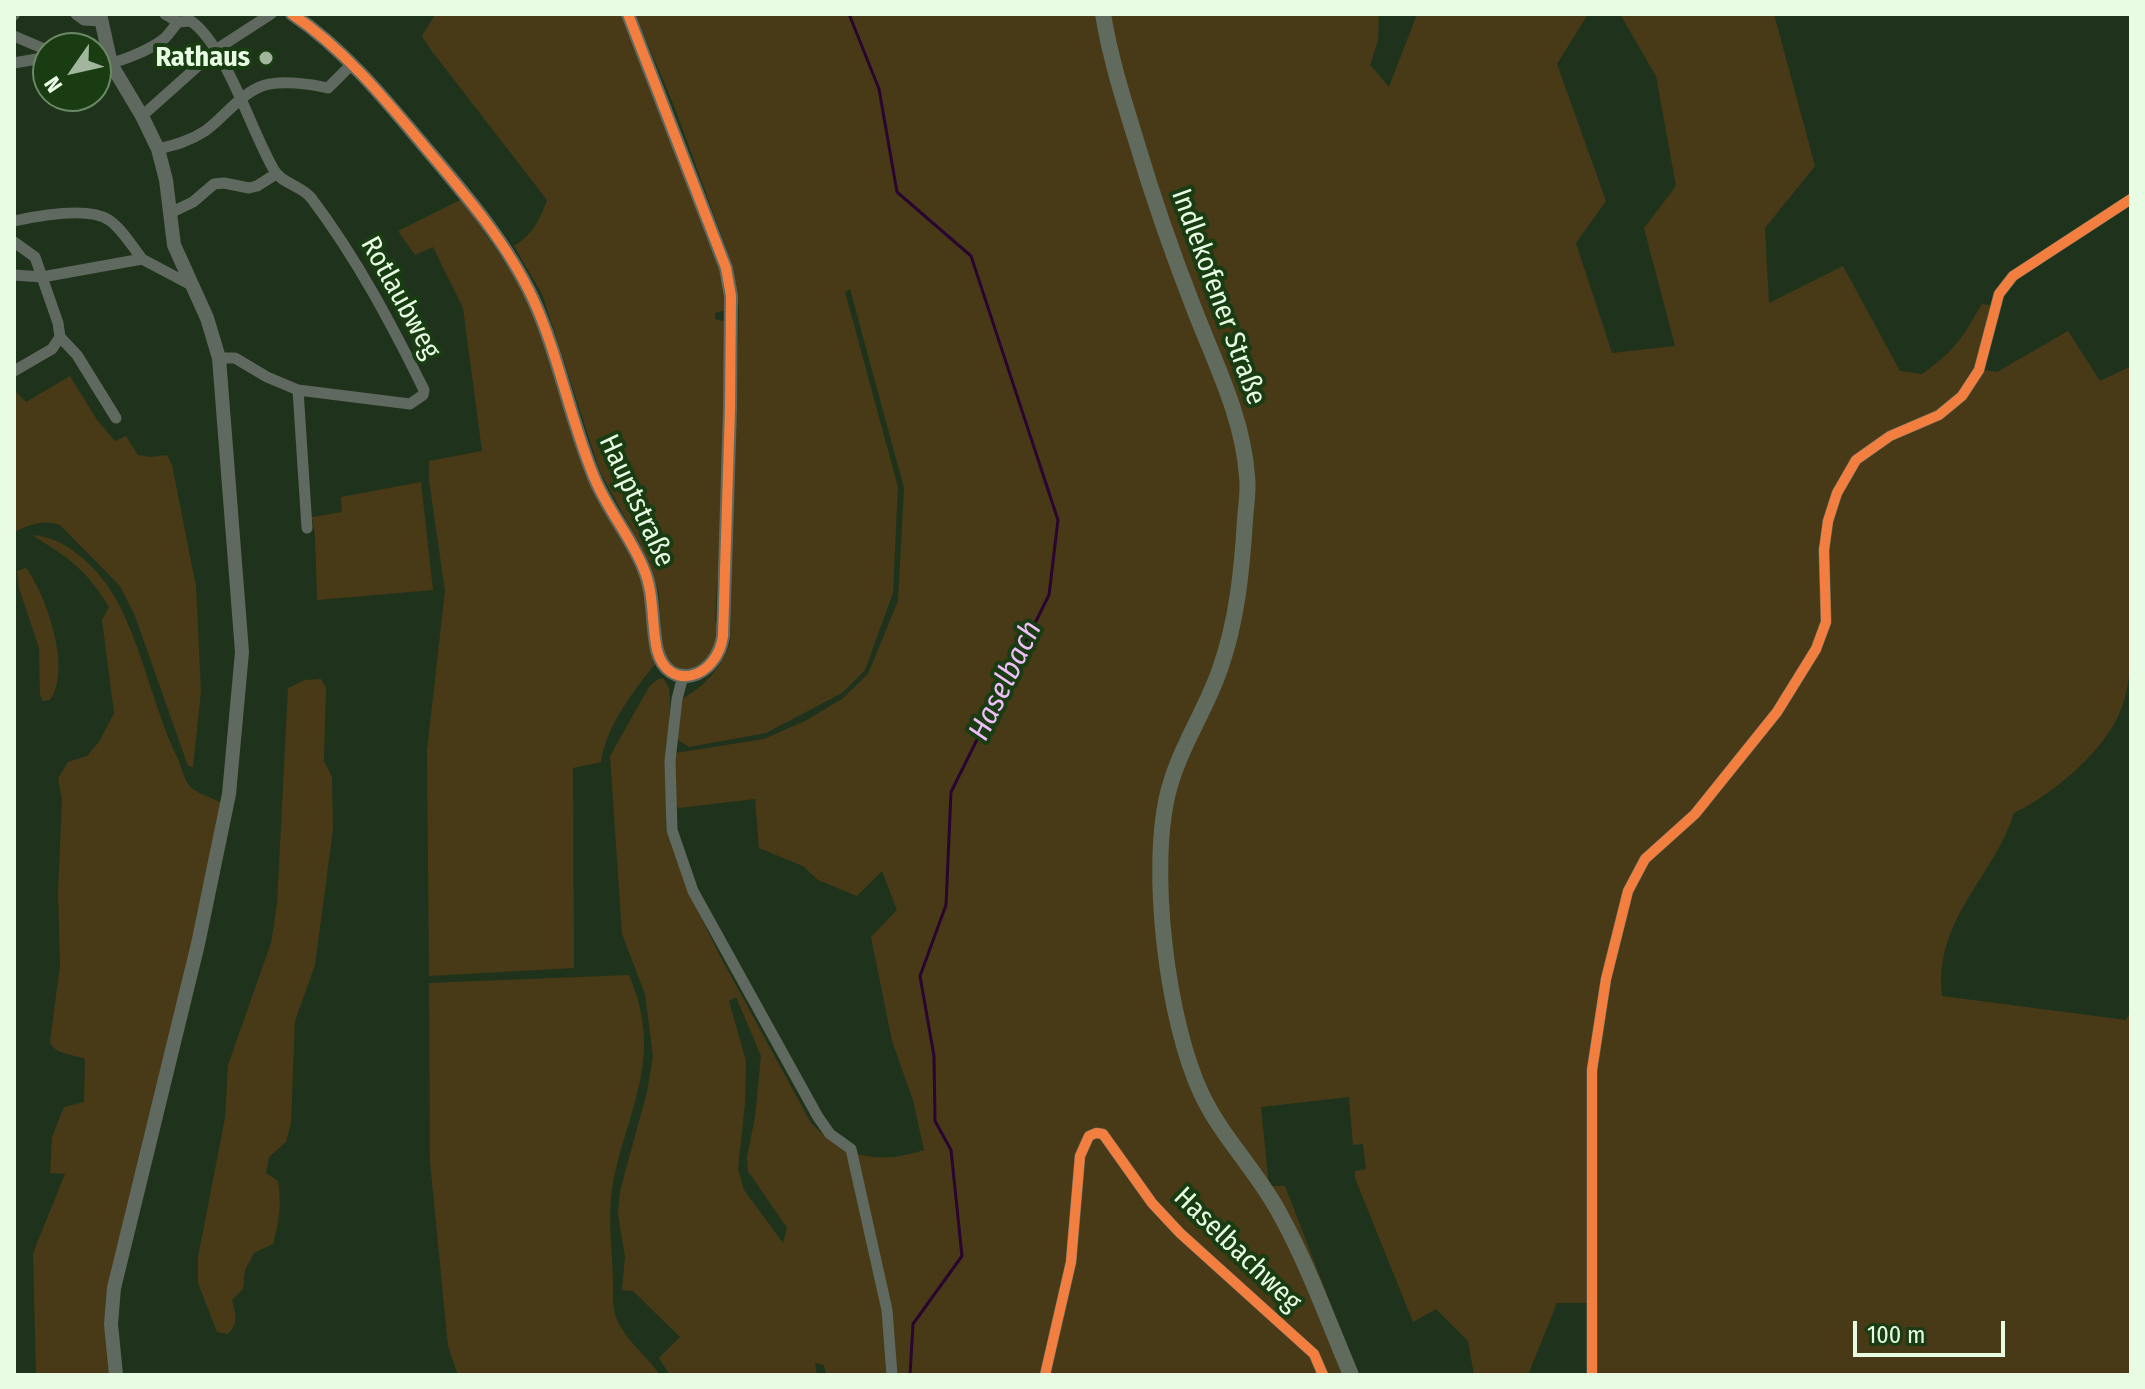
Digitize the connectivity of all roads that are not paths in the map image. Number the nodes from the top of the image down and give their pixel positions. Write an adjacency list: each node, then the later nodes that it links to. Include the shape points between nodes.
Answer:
1 (76, 14): 7 (street, via 84,20)
2 (165, 14): 8 (street)
3 (271, 14): 9 (street)
4 (292, 14): 11 (street, Hauptstraße)
5 (628, 14): 31 (street, via 726,268 731,296 723,636 713,665)
6 (1103, 14): 36 (main road, Indlekofener Straße, via 1118,85 1162,226 1227,390 1248,478 1237,604 1220,671 1168,790 1160,877 1165,946 1185,1049 1202,1093 1281,1215)
7 (101, 17)
8 (178, 22): 9 (street, via 191,21 202,28); 10 (street, via 164,39)
9 (217, 49): 13 (street); 14 (street)
10 (112, 61)
11 (351, 65): 13 (street, via 328,88 264,85); 31 (street, Hauptstraße, via 441,166 518,270 594,477 644,568 660,663)
12 (112, 75): 14 (street)
13 (240, 100): 15 (street, via 207,130); 16 (street)
14 (142, 116): 15 (street)
15 (158, 149): 18 (street)
16 (276, 174): 18 (street, via 249,188 214,184); 28 (street, Rotlaubweg, via 310,195 348,250 424,390 410,404)
17 (2131, 199): 37 (street, via 2013,276 1999,294 1979,370 1962,396 1939,415 1890,436 1856,460 1828,521 1826,622 1816,649 1777,712 1695,814 1645,859 1628,891 1606,979 1592,1070)
18 (170, 213): 24 (street, via 174,245)
19 (14, 221): 21 (street, via 50,214 103,216)
20 (14, 242): 23 (street, via 35,257)
21 (142, 259): 23 (street); 24 (street)
22 (14, 275): 23 (street)
23 (42, 277): 25 (street)
24 (191, 285): 26 (street)
25 (60, 337): 27 (street, via 52,349); 29 (street)
26 (219, 358): 28 (street, Rotlaubweg, via 235,358); 32 (street, via 238,581 239,696 215,867 114,1288)
27 (14, 371)
28 (298, 390): 30 (street)
29 (116, 418)
30 (307, 528)
31 (683, 676): 33 (street, via 670,761 672,830 693,891 818,1117 851,1149 887,1310)
32 (116, 1375)
33 (892, 1375)
34 (1045, 1375): 35 (street, Haselbachweg, via 1071,1262 1080,1156 1089,1136 1096,1133 1103,1134 1180,1233 1314,1354)
35 (1323, 1375)
36 (1351, 1375)
37 (1592, 1375)

